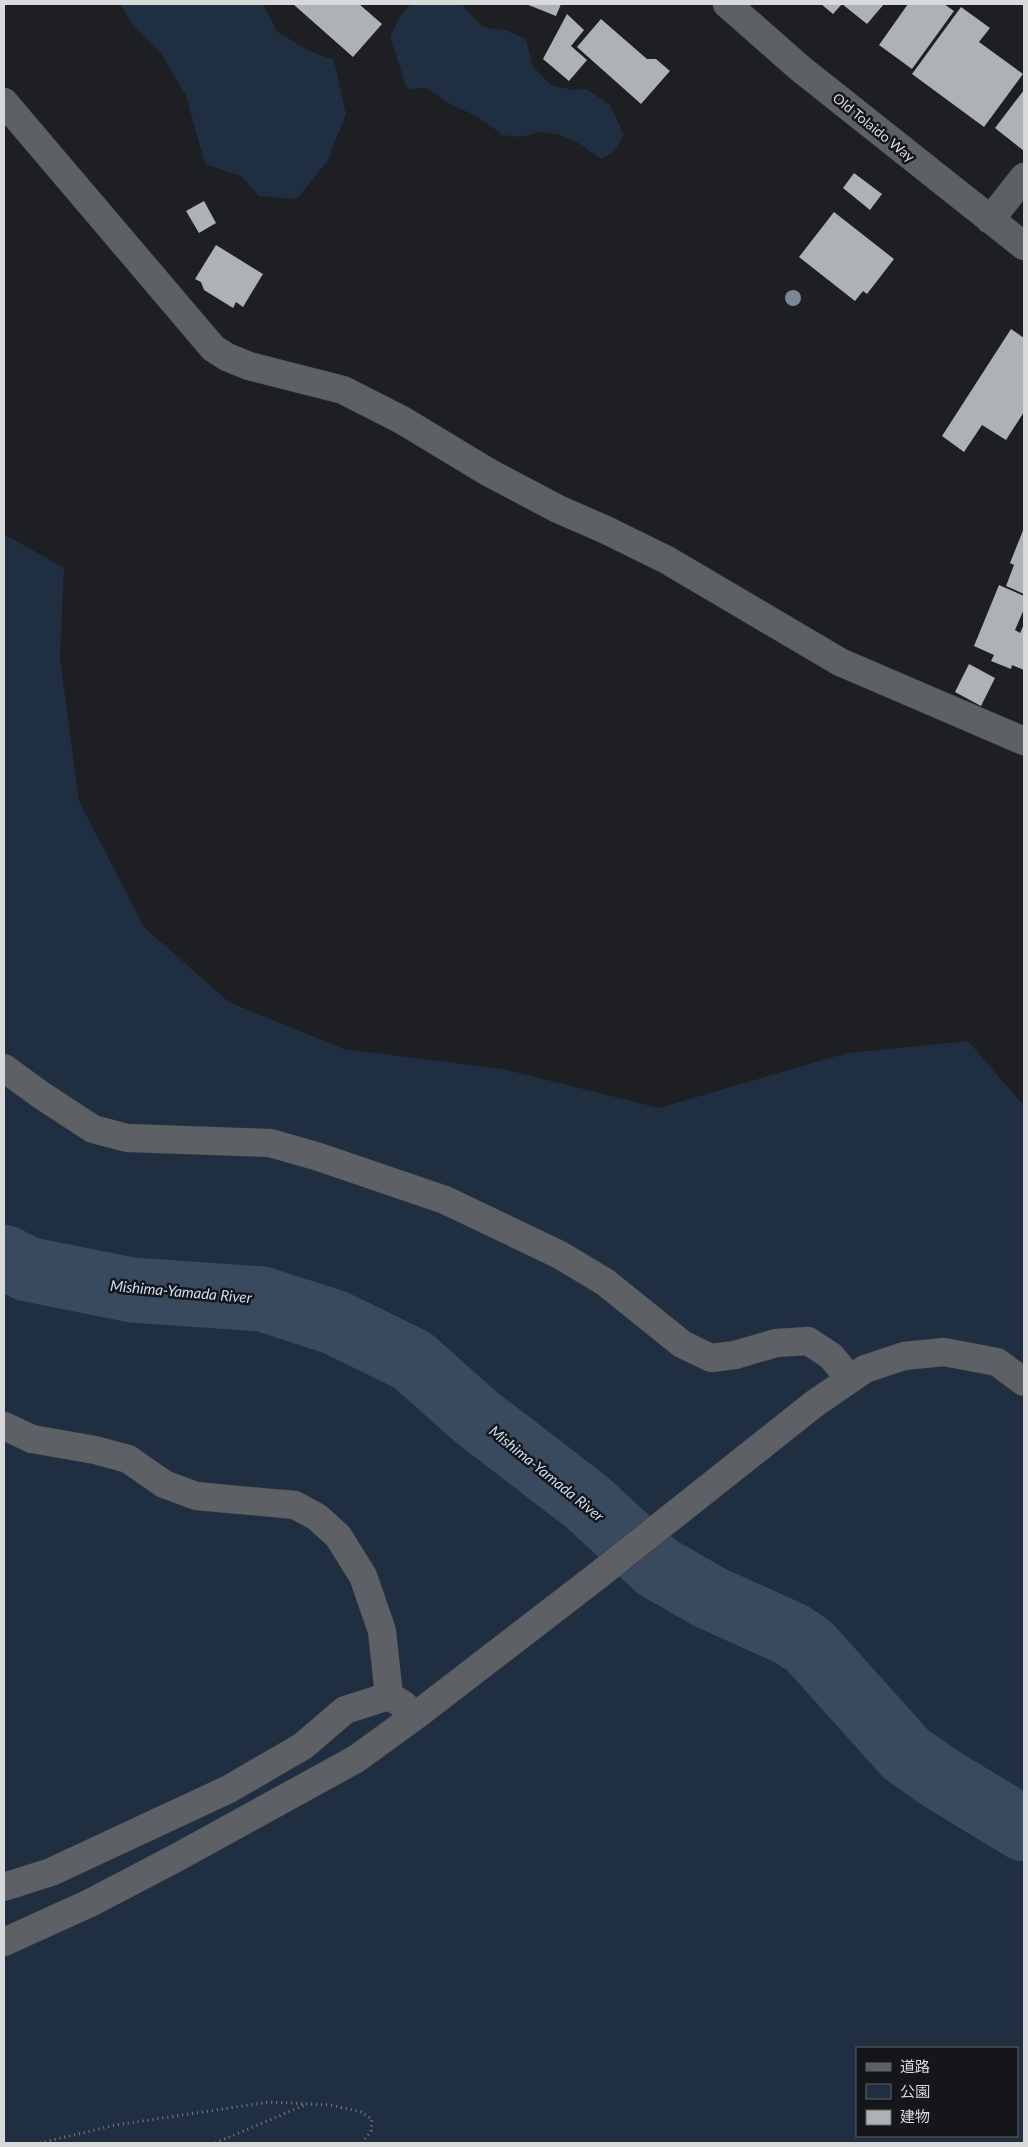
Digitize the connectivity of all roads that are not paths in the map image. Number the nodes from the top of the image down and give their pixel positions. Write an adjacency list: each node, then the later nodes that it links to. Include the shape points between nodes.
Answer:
1 (727, 4): 4 (street, Old Tolaido Way, via 801,69)
2 (4, 102): 6 (street, via 213,348 227,357 249,366 343,390 402,420 488,472 667,560 840,662)
3 (1024, 176): 4 (street)
4 (990, 220): 5 (street, Old Tolaido Way)
5 (1024, 246)
6 (1024, 741)
7 (4, 1068): 8 (street, via 93,1129 127,1138 270,1144 316,1156 445,1200 560,1255 605,1282 682,1344 711,1358 776,1343 808,1341 831,1356)
8 (850, 1380): 9 (street, via 866,1370 904,1356 944,1352 997,1362); 12 (street, via 814,1404)
9 (1024, 1382)
10 (4, 1426): 11 (street, via 32,1439 128,1459 164,1484 196,1496 295,1505 317,1517 338,1536 363,1576 382,1631)
11 (389, 1696): 12 (street); 13 (street, via 345,1710 303,1746 229,1789 51,1872)
12 (418, 1714): 14 (street, via 356,1759 176,1858)
13 (4, 1887)
14 (4, 1942)

